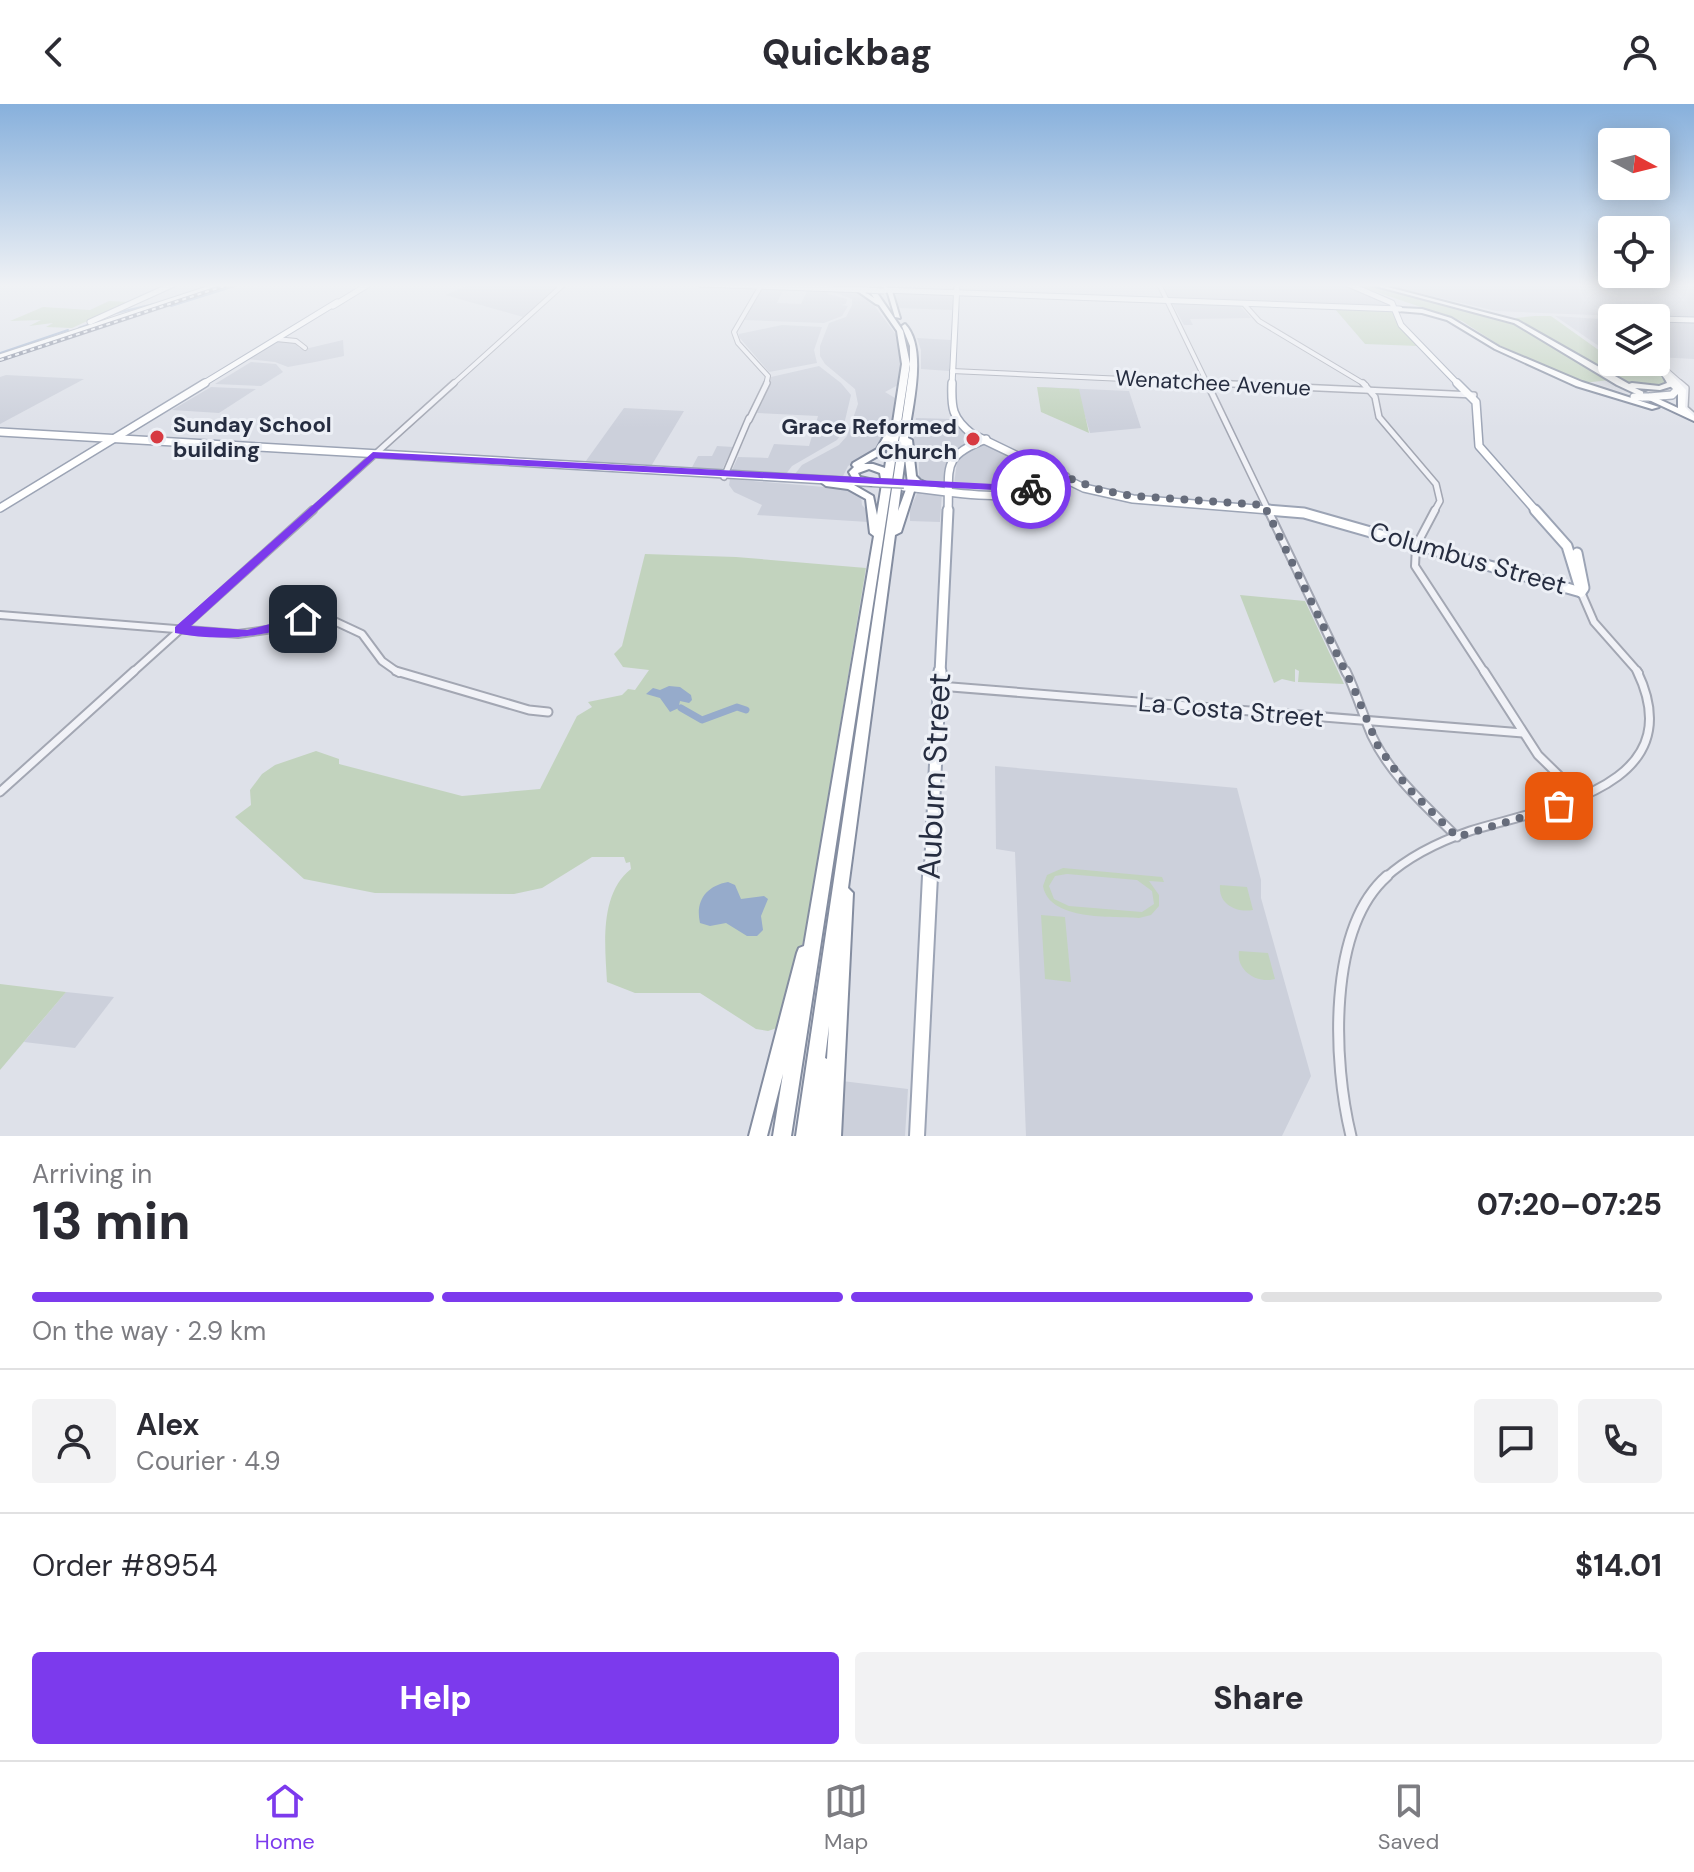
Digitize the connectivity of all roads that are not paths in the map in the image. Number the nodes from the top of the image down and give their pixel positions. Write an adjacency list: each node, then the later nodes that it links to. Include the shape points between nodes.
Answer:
1 (67, 332): 15 (main road)
2 (75, 332): 15 (main road)
3 (287, 332): 14 (main road)
4 (510, 332): 37 (street)
5 (734, 332): 39 (street, via 761,365 768,384)
6 (900, 332): 32 (highway, via 906,350)
7 (908, 332): 32 (highway, via 914,355)
8 (956, 332): 20 (main road, Columbus Street)
9 (1183, 332): 26 (street)
10 (1278, 332): 28 (street)
11 (1408, 332): 29 (main road)
12 (1470, 332): 27 (highway)
13 (1533, 332): 18 (highway)
14 (276, 339): 16 (street, via 296,341); 35 (main road)
15 (50, 340): 17 (main road)
16 (305, 348)
17 (0, 357)
18 (1591, 367): 19 (highway); 31 (highway)
19 (1598, 370)
20 (954, 371): 26 (street, Wenatchee Avenue); 34 (main road, Columbus Street, via 953,416)
21 (1670, 375): 31 (street, via 1686,388 1685,408)
22 (1610, 376): 23 (highway, via 1649,388 1671,385)
23 (1667, 376)
24 (1668, 376): 30 (main road, via 1677,391)
25 (1668, 376): 31 (highway, via 1682,390 1683,410)
26 (1207, 383): 28 (street, Wenatchee Avenue); 47 (street)
27 (1584, 386): 30 (highway); 31 (highway)
28 (1370, 390): 29 (street, Wenatchee Avenue); 50 (street, via 1379,417 1439,490 1440,501)
29 (1472, 394): 52 (main road, via 1483,409 1483,446 1573,546 1581,567)
30 (1642, 397): 31 (highway, via 1598,386 1623,386)
31 (1694, 419)
32 (902, 420): 41 (highway, via 876,454 851,468); 44 (highway); 49 (highway); 51 (highway)
33 (0, 433): 35 (main road)
34 (985, 439): 40 (main road, Columbus Street); 46 (main road, Auburn Street, via 952,455)
35 (112, 440): 36 (main road); 36 (main road); 48 (main road)
36 (176, 444): 37 (main road); 37 (main road)
37 (372, 456): 38 (main road); 38 (main road); 54 (street)
38 (466, 462): 39 (main road); 39 (main road)
39 (724, 476): 41 (main road); 42 (main road)
40 (1065, 478): 46 (main road, via 1029,493); 47 (main road, Columbus Street, via 1133,499)
41 (849, 482): 42 (main road); 43 (main road)
42 (826, 483): 51 (highway, via 851,487 870,498)
43 (877, 483): 44 (main road, bridge); 49 (highway, via 857,479 853,472 868,466 883,471)
44 (908, 484): 45 (highway); 46 (main road); 51 (highway)
45 (927, 485): 46 (main road)
46 (948, 488): 55 (main road, Auburn Street)
47 (1264, 506): 50 (main road, Columbus Street); 57 (street)
48 (0, 508)
49 (882, 512): 51 (highway)
50 (1417, 545): 52 (main road, Columbus Street); 59 (street, via 1416,569)
51 (882, 556): 62 (highway); 65 (highway)
52 (1581, 592): 58 (street, via 1590,617 1645,683)
53 (0, 615): 54 (street)
54 (180, 630): 56 (street, via 255,633 317,613 362,634 400,674); 61 (street)
55 (939, 686): 57 (street, La Costa Street); 72 (main road, Auburn Street)
56 (548, 712)
57 (1366, 720): 59 (street, La Costa Street); 64 (street, via 1399,777)
58 (1658, 725)
59 (1523, 733): 63 (street, via 1548,768)
60 (1638, 771): 63 (street)
61 (0, 792)
62 (854, 793): 66 (highway); 71 (highway)
63 (1583, 799): 64 (street)
64 (1457, 837): 73 (street, via 1419,851 1388,872 1366,897 1352,927 1338,1055)
65 (815, 926): 67 (highway); 68 (highway)
66 (829, 954): 69 (highway); 70 (highway)
67 (758, 1136)
68 (782, 1136)
69 (805, 1136)
70 (817, 1136)
71 (832, 1136)
72 (917, 1136)
73 (1351, 1136)

